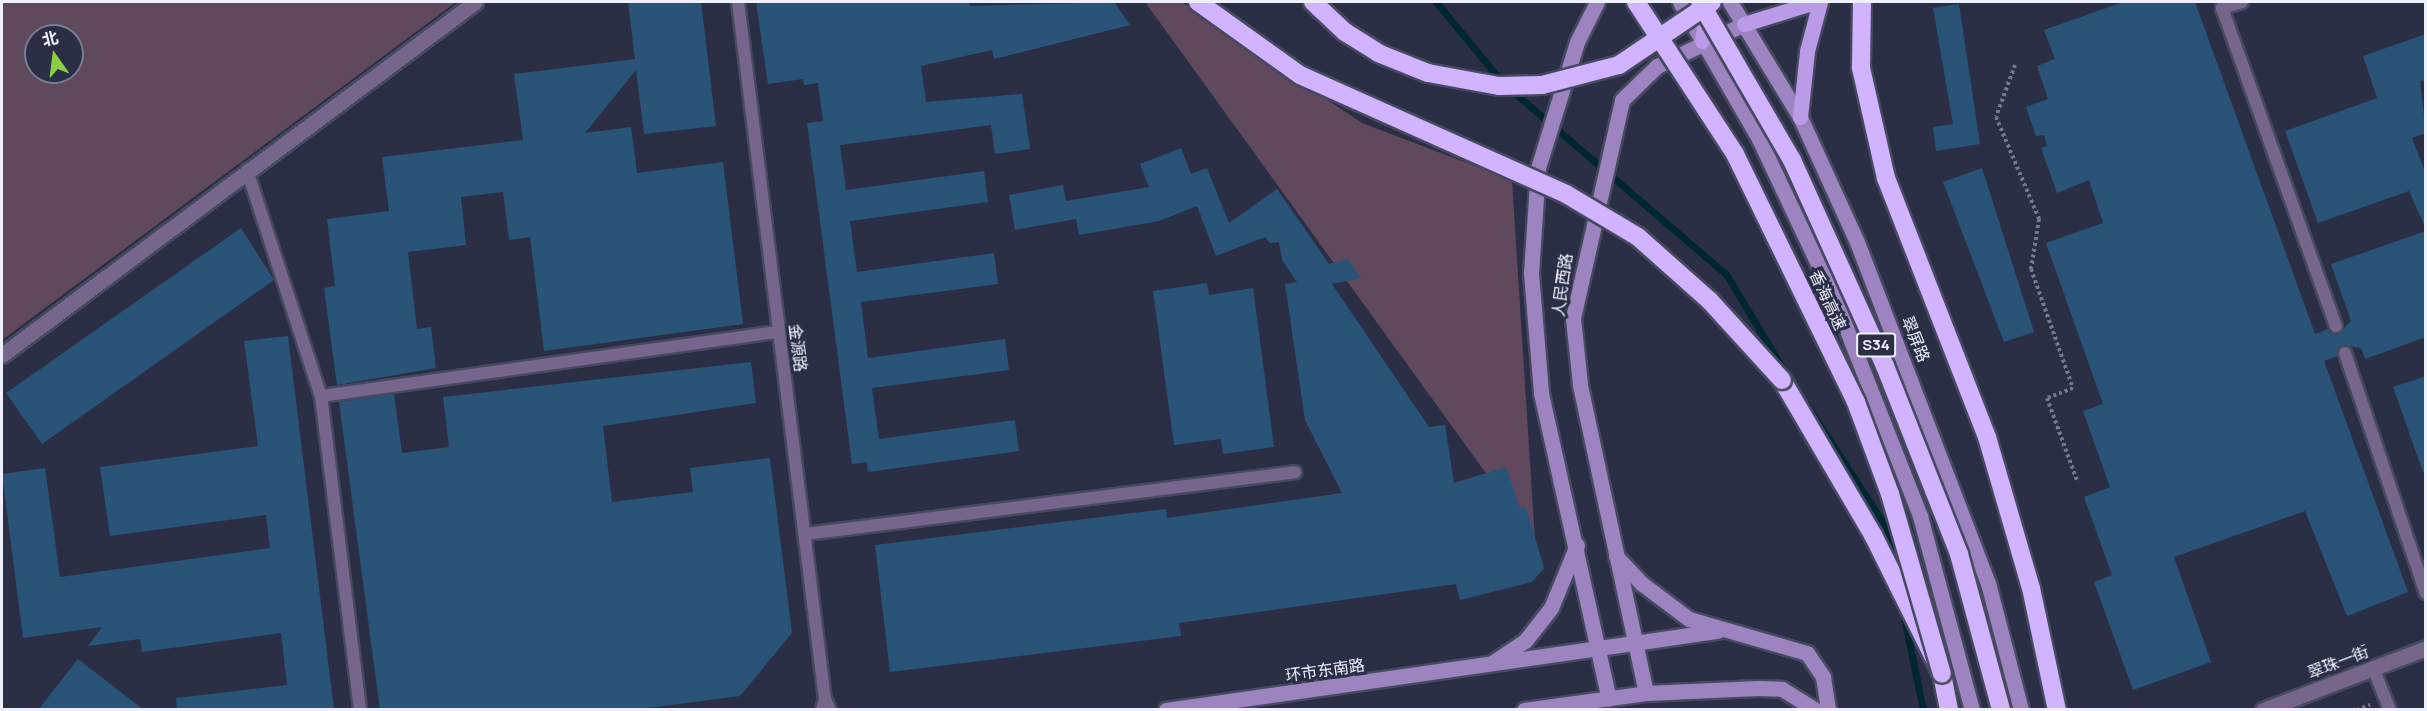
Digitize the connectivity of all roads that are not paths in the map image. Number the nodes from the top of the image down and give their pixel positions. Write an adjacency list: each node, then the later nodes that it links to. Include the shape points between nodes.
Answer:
1 (476, 2): 19 (street)
2 (738, 2): 21 (lane, 金源路)
3 (1198, 2): 36 (highway, bridge, via 1300,75 1566,194 1638,237 1702,293 1782,380 1873,535)
4 (1313, 2): 10 (highway, bridge, via 1378,53 1428,73 1499,86 1542,85 1619,65)
5 (1597, 2): 27 (main road, 人民西路, via 1577,42 1538,168 1531,273 1541,393)
6 (1636, 2): 36 (highway, 香海高速 / S34, bridge, via 1734,154 1856,402 1890,494)
7 (1680, 2): 17 (main road)
8 (1700, 2): 47 (highway, 香海高速 / S34, bridge, via 1792,160 1885,366 1959,554)
9 (1707, 2): 17 (main road)
10 (1712, 2)
11 (1730, 2): 16 (main road, 翠屏路)
12 (1815, 2): 16 (main road, 人民西路)
13 (1820, 2): 18 (main road, via 1807,51)
14 (1862, 2): 49 (highway, via 1861,68 1886,178 1987,437 2031,588)
15 (2242, 2): 20 (lane, via 2222,8)
16 (1744, 24): 17 (main road, 人民西路); 18 (main road, 翠屏路)
17 (1702, 41): 28 (main road, 人民西路, via 1657,66 1622,100 1573,318 1580,384); 46 (main road, via 1759,139 1835,300 1920,516)
18 (1800, 117): 48 (main road, 翠屏路, via 1919,395 1988,584)
19 (247, 170): 23 (street); 24 (lane)
20 (2336, 327)
21 (779, 333): 24 (lane); 26 (lane, 金源路)
22 (2345, 353): 29 (lane)
23 (2, 355)
24 (321, 396): 40 (lane)
25 (1295, 472): 26 (lane)
26 (806, 534): 39 (lane, 金源路)
27 (1578, 542): 32 (main road, 人民西路); 34 (main road, via 1551,609 1525,640)
28 (1616, 556): 30 (main road, via 1665,603); 31 (main road, 人民西路)
29 (2426, 593)
30 (1717, 631): 31 (main road, 环市东南路); 44 (main road, via 1808,653 1823,677)
31 (1635, 644): 32 (main road, 环市东南路); 37 (main road, 人民西路)
32 (1601, 648): 34 (main road, 环市东南路); 38 (main road, 人民西路)
33 (2426, 648): 35 (street, 翠珠一街)
34 (1488, 666): 41 (main road, 环市东南路)
35 (2373, 668): 50 (street, 翠珠一街); 51 (lane)
36 (1941, 674): 45 (highway, 香海高速 / S34)
37 (1646, 693): 38 (main road); 43 (main road, via 1782,689)
38 (1609, 699): 42 (main road)
39 (826, 706)
40 (360, 710)
41 (1166, 710)
42 (1524, 710)
43 (1816, 710)
44 (1828, 710)
45 (1950, 710)
46 (1972, 710)
47 (2001, 710)
48 (2021, 710)
49 (2057, 710)
50 (2263, 710)
51 (2390, 710)

